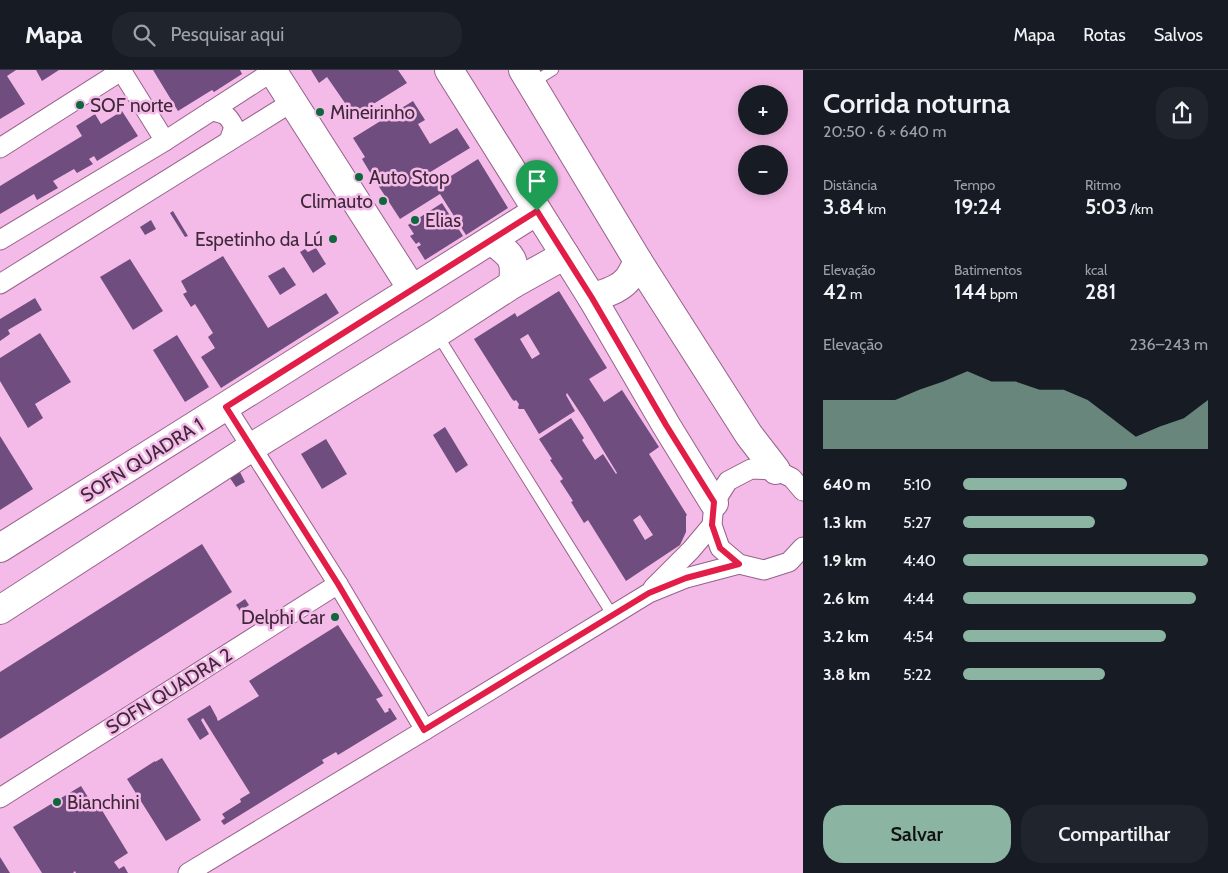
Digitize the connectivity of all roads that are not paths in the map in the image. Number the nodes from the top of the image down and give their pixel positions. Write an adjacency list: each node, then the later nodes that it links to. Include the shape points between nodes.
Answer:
1 (121, 70): 7 (street); 9 (street)
2 (449, 70): 10 (street)
3 (273, 71): 5 (street); 6 (street)
4 (536, 74): 14 (street)
5 (292, 102): 8 (street); 17 (street)
6 (211, 111): 7 (street); 8 (street, via 222,112 230,119 234,128)
7 (165, 141): 11 (street)
8 (229, 141): 15 (street)
9 (0, 148)
10 (537, 211): 12 (street, SOFN QUADRA 1); 13 (street)
11 (0, 240)
12 (491, 240): 16 (street, via 512,258); 17 (street, SOFN QUADRA 1)
13 (565, 255): 16 (street); 18 (street)
14 (638, 262): 18 (street, via 621,285); 22 (street, via 749,435)
15 (0, 284)
16 (512, 284): 19 (street)
17 (412, 289): 20 (street, SOFN QUADRA 1)
18 (592, 298): 23 (street)
19 (437, 333): 21 (street); 30 (lane)
20 (226, 407): 21 (street); 25 (street, SOFN QUADRA 1)
21 (252, 447): 27 (street); 29 (street)
22 (794, 479): 23 (street, via 751,470 728,481)
23 (713, 514): 26 (street, via 720,548); 28 (street, via 691,550)
24 (803, 547): 26 (street, via 789,562 764,570)
25 (0, 548)
26 (739, 564): 28 (street, via 686,578)
27 (338, 584): 31 (street); 32 (street, SOFN QUADRA 2)
28 (649, 593): 30 (street)
29 (1, 607)
30 (613, 616): 31 (street)
31 (424, 730): 33 (street)
32 (0, 798)
33 (188, 873)

